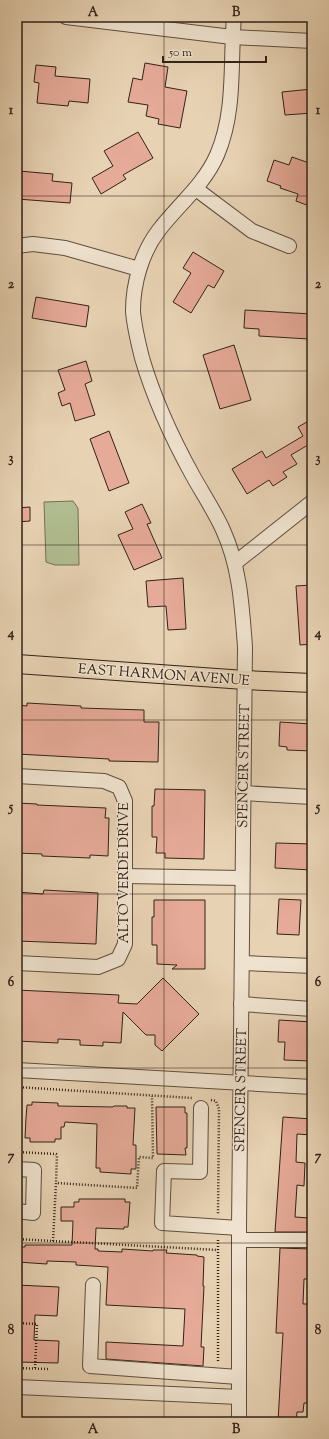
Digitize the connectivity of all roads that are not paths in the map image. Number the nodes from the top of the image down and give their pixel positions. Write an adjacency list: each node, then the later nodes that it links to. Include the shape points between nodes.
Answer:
1 (66, 17): 3 (street)
2 (234, 17): 3 (street, SPENCER STREET)
3 (232, 37): 4 (street); 5 (street, SPENCER STREET, via 232,84 225,131 217,156)
4 (312, 41)
5 (196, 189): 7 (street, via 252,231); 8 (street, SPENCER STREET, via 159,230)
6 (17, 246): 8 (street, via 33,244 65,248)
7 (289, 246)
8 (139, 269): 10 (street, SPENCER STREET, via 134,299 134,323 152,389 178,449 223,530)
9 (312, 502): 10 (street)
10 (236, 563): 12 (street, SPENCER STREET, via 244,627)
11 (17, 664): 12 (main road, EAST HARMON AVENUE)
12 (245, 680): 13 (main road, EAST HARMON AVENUE); 15 (street, SPENCER STREET)
13 (312, 683)
14 (17, 776): 17 (street, ALTO VERDE DRIVE, via 104,781 118,787 126,801)
15 (243, 793): 16 (street); 18 (street, SPENCER STREET)
16 (312, 797)
17 (125, 876): 18 (street); 19 (street, ALTO VERDE DRIVE, via 125,944 118,959 98,967)
18 (242, 878): 20 (street, SPENCER STREET)
19 (17, 963)
20 (242, 963): 21 (street); 22 (street, SPENCER STREET)
21 (312, 966)
22 (241, 1004): 23 (street); 25 (street, SPENCER STREET)
23 (312, 1009)
24 (17, 1070): 25 (street)
25 (240, 1084): 26 (street); 30 (street, SPENCER STREET)
26 (312, 1087)
27 (201, 1108): 30 (street, via 200,1172 164,1171 162,1223)
28 (17, 1169): 29 (street, via 34,1170 33,1212)
29 (17, 1211)
30 (239, 1234): 31 (street); 33 (street, SPENCER STREET)
31 (312, 1240)
32 (93, 1285): 33 (street, via 90,1366)
33 (238, 1377): 35 (street, SPENCER STREET)
34 (17, 1388): 35 (street)
35 (239, 1397): 36 (street, SPENCER STREET)
36 (239, 1422)

